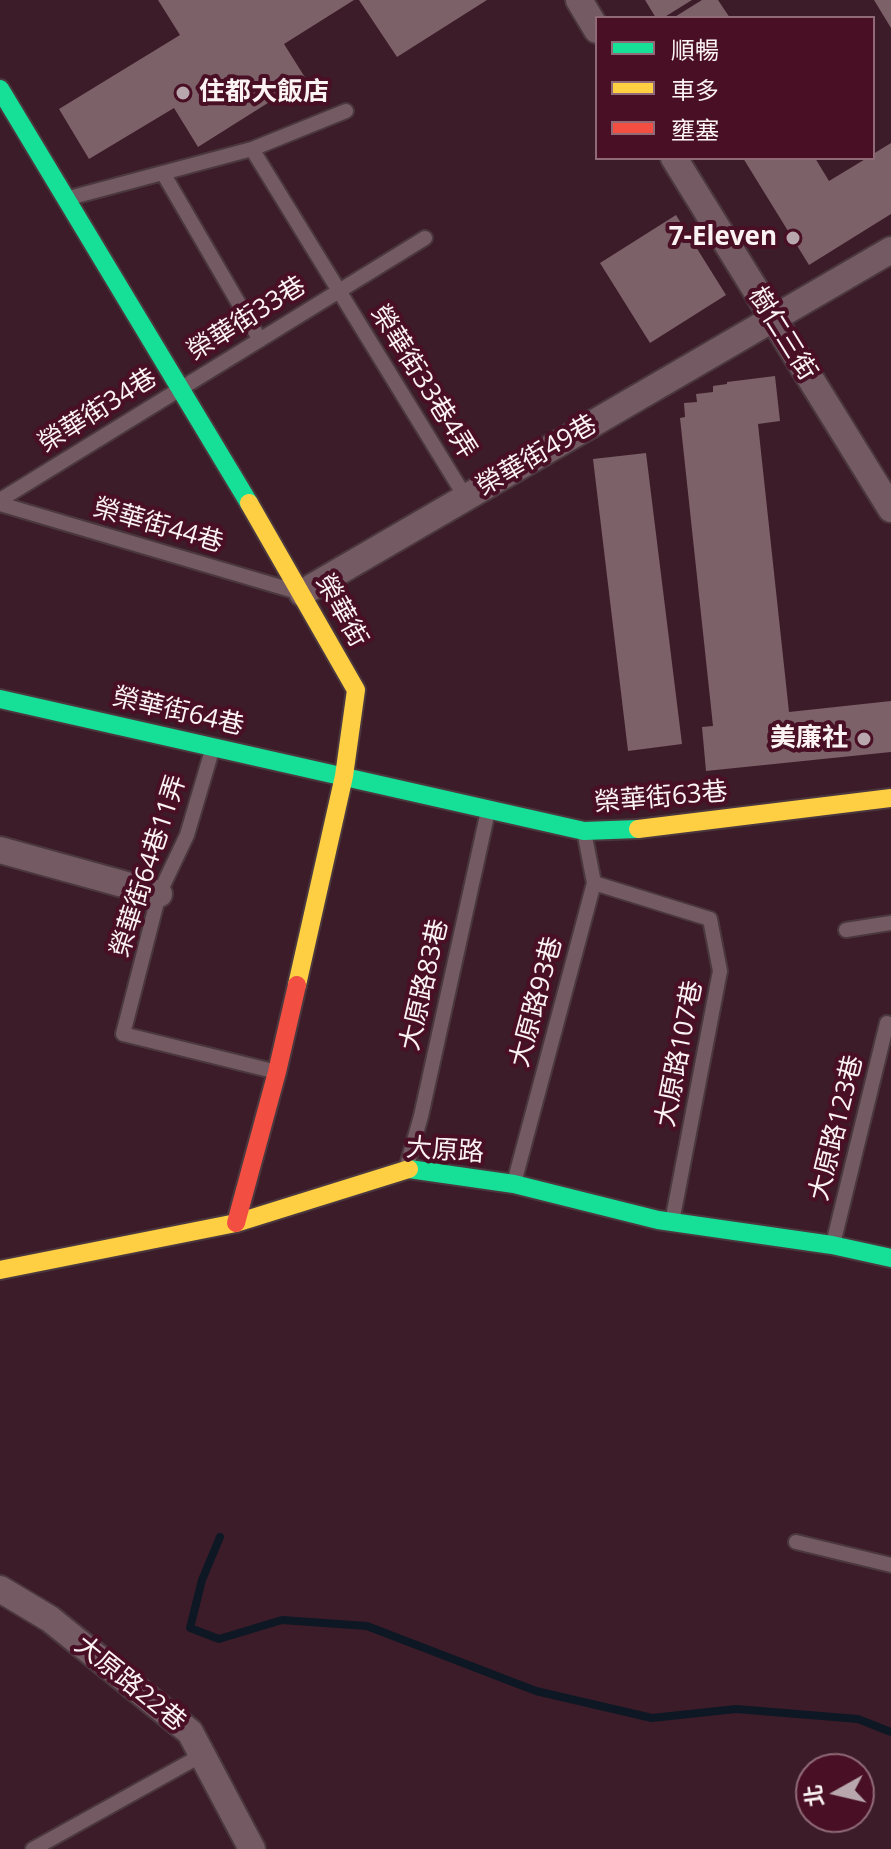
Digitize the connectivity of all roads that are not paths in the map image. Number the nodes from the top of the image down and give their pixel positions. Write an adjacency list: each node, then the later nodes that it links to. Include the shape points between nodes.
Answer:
1 (579, 0): 2 (street)
2 (595, 27)
3 (0, 89): 8 (street, 榮華街)
4 (346, 111): 5 (lane)
5 (252, 149): 7 (lane); 11 (lane, 榮華街33巷4弄)
6 (675, 160): 12 (street, 樹仁三街)
7 (163, 173): 8 (lane); 13 (lane)
8 (68, 199): 14 (street, 榮華街)
9 (425, 238): 11 (lane, 榮華街33巷)
10 (891, 250): 12 (street, 榮華街49巷)
11 (339, 291): 13 (lane, 榮華街33巷); 16 (lane, 榮華街33巷4弄)
12 (773, 320): 15 (street, 樹仁三街); 16 (street, 榮華街49巷)
13 (260, 340): 14 (lane, 榮華街33巷)
14 (181, 388): 17 (lane, 榮華街34巷); 18 (street, 榮華街)
15 (887, 492)
16 (466, 498): 18 (street, 榮華街49巷)
17 (0, 502): 18 (lane, 榮華街44巷)
18 (302, 593): 21 (street, 榮華街, via 356,690)
19 (0, 699): 20 (street, 榮華街64巷)
20 (213, 747): 21 (street, 榮華街64巷); 27 (lane, 榮華街64巷11弄, via 187,835)
21 (344, 776): 23 (street, 榮華街63巷); 31 (street, 榮華街)
22 (891, 798): 24 (street, 榮華街63巷, via 626,831)
23 (488, 811): 24 (street, 榮華街63巷); 32 (lane, 大原路83巷)
24 (584, 831): 26 (lane, 大原路93巷)
25 (0, 850): 27 (street)
26 (594, 883): 33 (lane, 大原路93巷); 34 (lane, 大原路107巷, via 710,919 720,971)
27 (159, 894): 31 (lane, 榮華街64巷11弄, via 123,1034)
28 (891, 923): 29 (lane)
29 (846, 930)
30 (887, 1023): 36 (lane, 大原路123巷)
31 (277, 1072): 35 (street, 榮華街)
32 (406, 1169): 33 (street, 大原路); 35 (street, 大原路)
33 (514, 1184): 34 (street, 大原路)
34 (672, 1222): 36 (street, 大原路)
35 (236, 1223): 38 (street, 大原路)
36 (832, 1245): 37 (street, 大原路)
37 (891, 1258)
38 (0, 1270)
39 (796, 1542): 40 (lane)
40 (891, 1565)
41 (0, 1589): 42 (street, 大原路22巷, via 50,1619 190,1732)
42 (202, 1755): 43 (lane); 44 (street, 大原路22巷)
43 (33, 1849)
44 (252, 1849)

